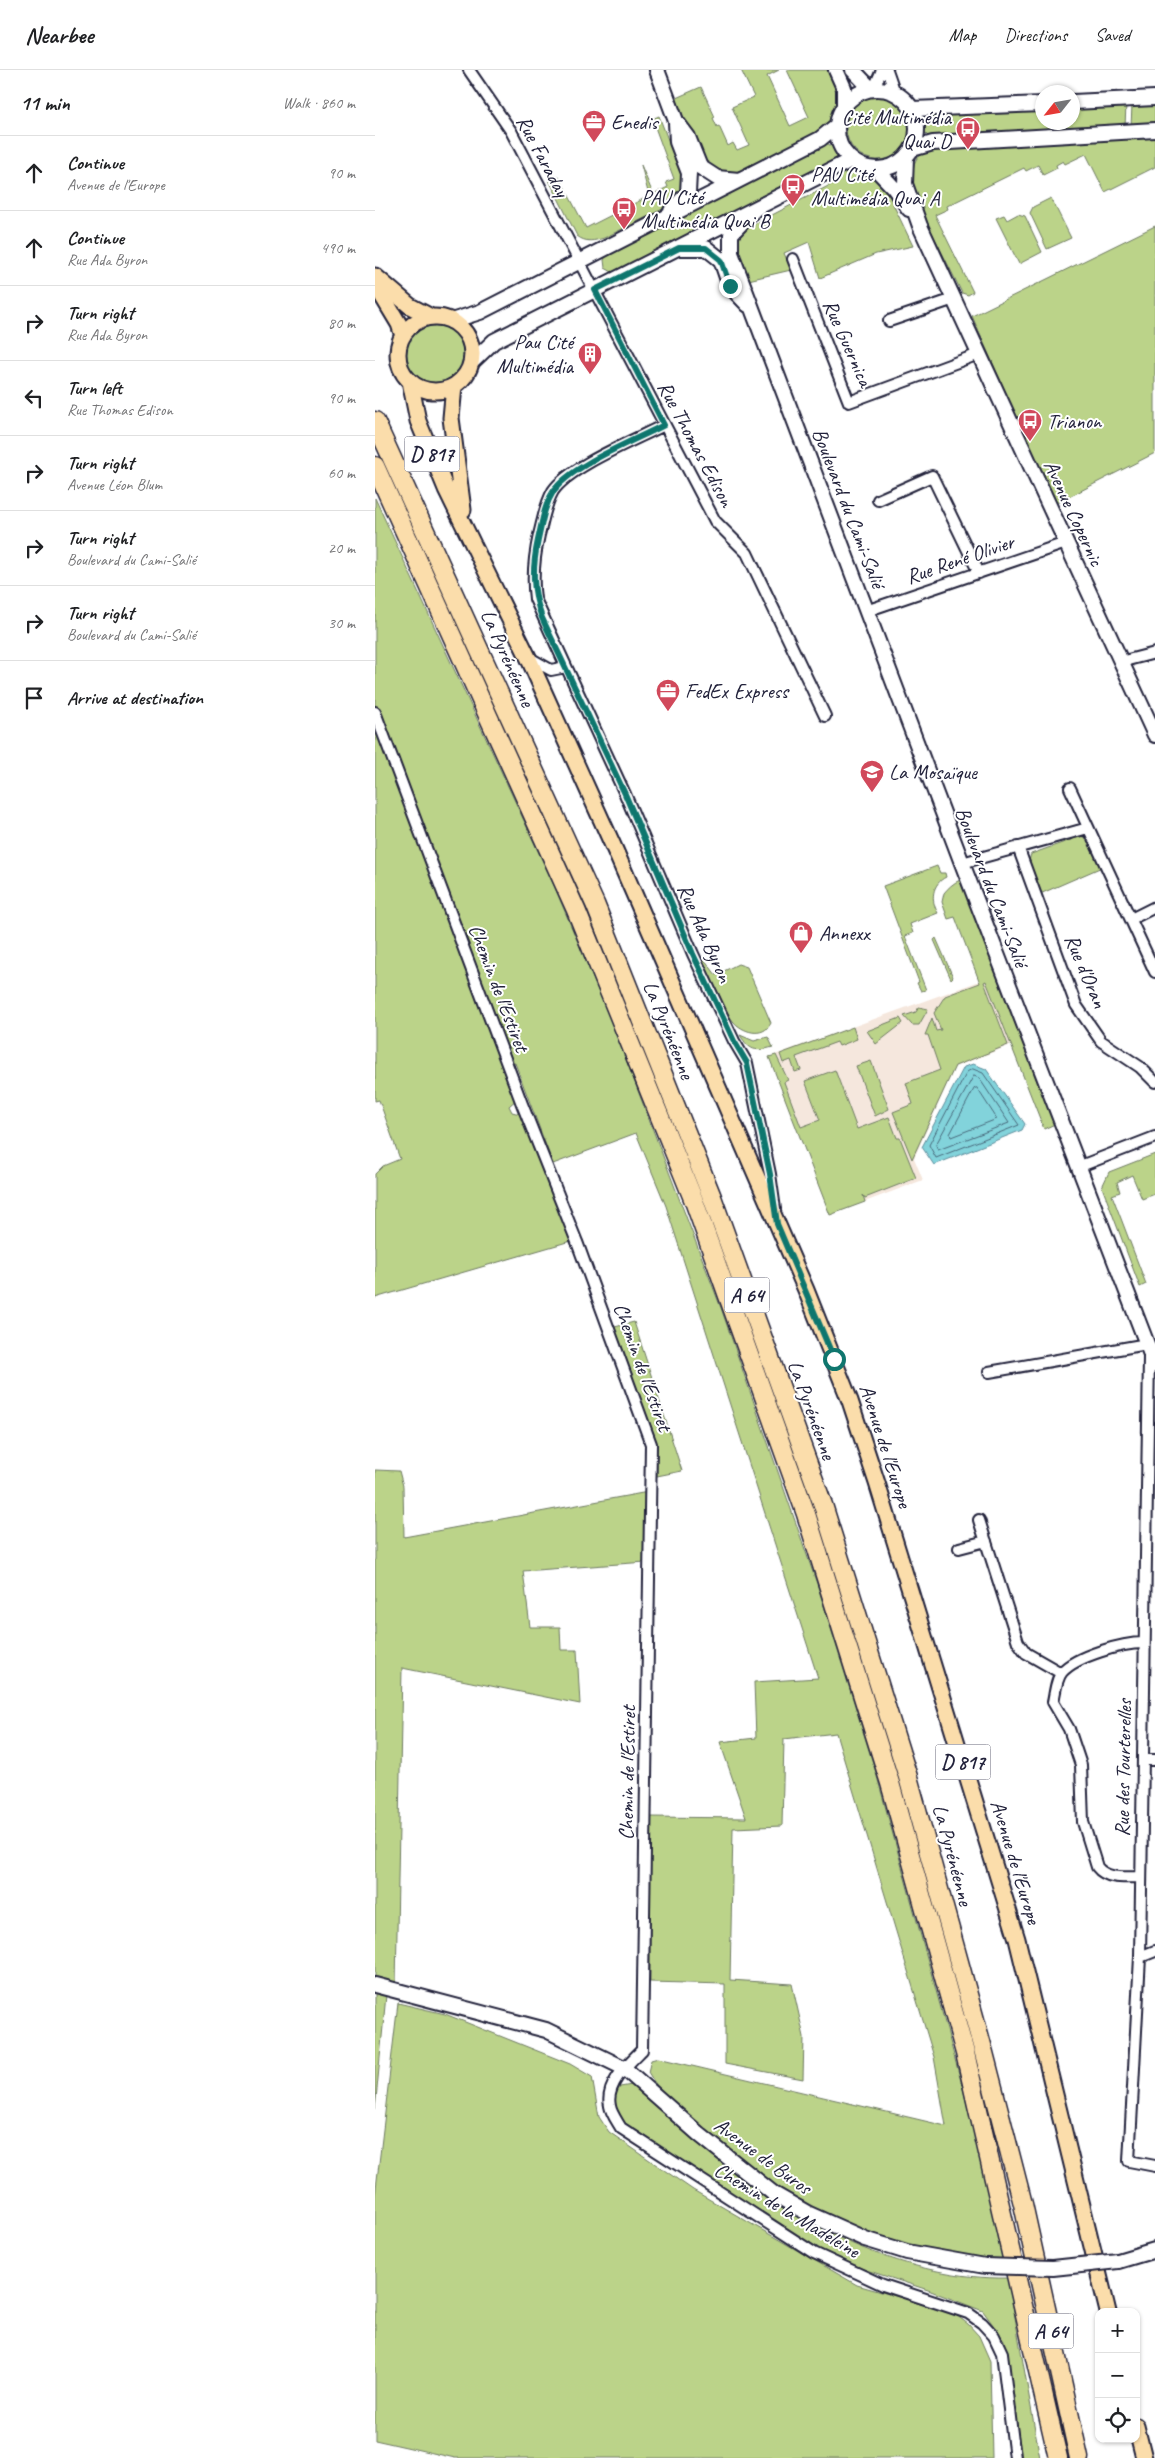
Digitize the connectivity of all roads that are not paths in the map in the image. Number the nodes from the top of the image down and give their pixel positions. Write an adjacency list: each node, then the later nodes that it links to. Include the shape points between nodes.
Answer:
1 (469, 70): 26 (street, Rue Faraday, via 511,131)
2 (657, 70): 14 (street)
3 (836, 70): 12 (street, via 844,88)
4 (853, 70): 7 (street)
5 (882, 70): 7 (street)
6 (887, 70): 8 (street)
7 (872, 89): 8 (street); 12 (street, via 851,97)
8 (895, 92): 13 (street)
9 (1155, 98): 10 (street)
10 (1080, 102)
11 (1035, 104): 13 (street)
12 (844, 105): 15 (street)
13 (912, 109): 17 (street, via 916,136)
14 (676, 121): 20 (street, via 700,167 717,178); 22 (street, via 677,142 689,173 689,193)
15 (836, 126): 18 (street, via 837,139); 20 (street, via 820,138)
16 (1155, 130): 17 (street, via 933,143)
17 (909, 153): 19 (street, via 887,168); 23 (street, Avenue Copernic, via 905,184)
18 (851, 160): 19 (street, via 863,167); 21 (street)
19 (877, 169): 23 (street, Avenue Copernic)
20 (740, 180): 22 (street)
21 (755, 209): 24 (street); 31 (street, Boulevard du Cami-Salié, via 731,234 731,253)
22 (664, 219): 26 (street)
23 (920, 226): 30 (street, Avenue Copernic)
24 (679, 248): 29 (street); 31 (street, Boulevard du Cami-Salié, via 706,248 721,260 730,286)
25 (793, 259): 36 (street, Rue Guernica, via 849,402)
26 (579, 262): 29 (street, Rue Faraday); 34 (street, via 480,312)
27 (375, 276): 32 (main road, via 409,306)
28 (375, 284): 35 (main road)
29 (595, 290): 37 (street, via 494,341); 41 (street, Rue Thomas Edison)
30 (954, 299): 33 (street); 36 (street, Avenue Copernic)
31 (752, 310): 47 (street, Boulevard du Cami-Salié)
32 (431, 317): 34 (main road); 35 (main road, via 418,321)
33 (889, 320)
34 (451, 321): 37 (main road, via 469,338)
35 (403, 336): 38 (main road, via 399,355 404,373)
36 (979, 354): 45 (street, Avenue Copernic)
37 (471, 362): 39 (main road, via 467,372)
38 (410, 380): 39 (main road, via 431,390); 44 (main road, Avenue de l'Europe / D 817, via 418,421)
39 (454, 386): 44 (main road, Avenue de l'Europe / D 817, via 451,406 453,434)
40 (375, 422): 89 (highway, La Pyrénéenne / A 64, via 595,904 712,1198 823,1505 908,1777 983,2049 1023,2204)
41 (664, 425): 51 (street, Rue Ada Byron, via 568,477 554,490 546,506 535,554 533,583 542,618); 53 (street, Rue Thomas Edison, via 715,521 747,553)
42 (375, 466): 84 (highway, La Pyrénéenne / A 64, via 580,919 694,1201 806,1514 891,1783 965,2053)
43 (878, 500): 46 (street, via 932,476)
44 (465, 524): 49 (main road, Avenue de l'Europe / D 817)
45 (1066, 543): 46 (street, Rue René Olivier); 50 (street, Avenue Copernic)
46 (979, 573): 47 (street, Rue René Olivier)
47 (866, 611): 58 (street, Boulevard du Cami-Salié)
48 (1155, 653): 50 (street)
49 (528, 657): 51 (street, via 551,670); 65 (main road, Avenue de l'Europe / D 817)
50 (1120, 662): 54 (street, Avenue Copernic)
51 (566, 667): 65 (street, Rue Ada Byron, via 625,794 693,954 747,1063)
52 (375, 712): 80 (street, Chemin de l'Estiret, via 651,1444 642,2050)
53 (825, 716)
54 (1155, 735)
55 (1070, 788): 56 (street)
56 (1087, 828): 57 (street); 60 (street)
57 (1018, 847): 58 (street); 62 (street, Rue d'Oran, via 1076,1005 1101,1041 1140,1067)
58 (961, 863): 64 (street, Boulevard du Cami-Salié)
59 (1155, 908): 60 (street)
60 (1131, 919): 61 (street)
61 (1155, 972)
62 (1155, 1082)
63 (1155, 1137): 64 (street)
64 (1078, 1167): 66 (street, Boulevard du Cami-Salié)
65 (777, 1224): 83 (main road, Avenue de l'Europe / D 817, via 855,1416 1002,1889 1031,1993)
66 (1148, 1347): 67 (street, Boulevard du Cami-Salié); 68 (street); 72 (street, Rue des Tourterelles)
67 (1155, 1365)
68 (989, 1372)
69 (979, 1520): 70 (street)
70 (986, 1542): 71 (street); 73 (street, via 1018,1642 1026,1653)
71 (959, 1548)
72 (1143, 1643): 73 (street, via 1099,1652 1073,1663); 74 (street, Rue des Tourterelles)
73 (1061, 1673): 76 (street, via 1053,1702 1069,1729 1081,1765 1083,1822 1097,1867 1109,1876)
74 (1143, 1760): 75 (street); 76 (street, Rue des Tourterelles)
75 (1155, 1760)
76 (1141, 1877): 78 (street, Rue des Tourterelles)
77 (1155, 1951): 78 (street)
78 (1140, 1958): 81 (street, Rue des Tourterelles, via 1129,2161)
79 (375, 1986): 80 (street, Avenue de Buros, via 546,2030)
80 (623, 2068): 82 (street, Avenue de Buros, bridge, via 774,2194 865,2239 985,2266 1053,2268 1118,2261); 86 (street, Chemin de la Madeleine, via 612,2089 610,2106 621,2128 814,2253 883,2285 968,2313 982,2323 994,2336 1002,2353)
81 (1155, 2166)
82 (1155, 2250)
83 (1108, 2308)
84 (1050, 2417): 87 (highway, via 1043,2438); 88 (highway, La Pyrénéenne / A 64)
85 (1140, 2442): 90 (main road)
86 (1015, 2458)
87 (1047, 2458)
88 (1058, 2458)
89 (1079, 2458)
90 (1144, 2458)

